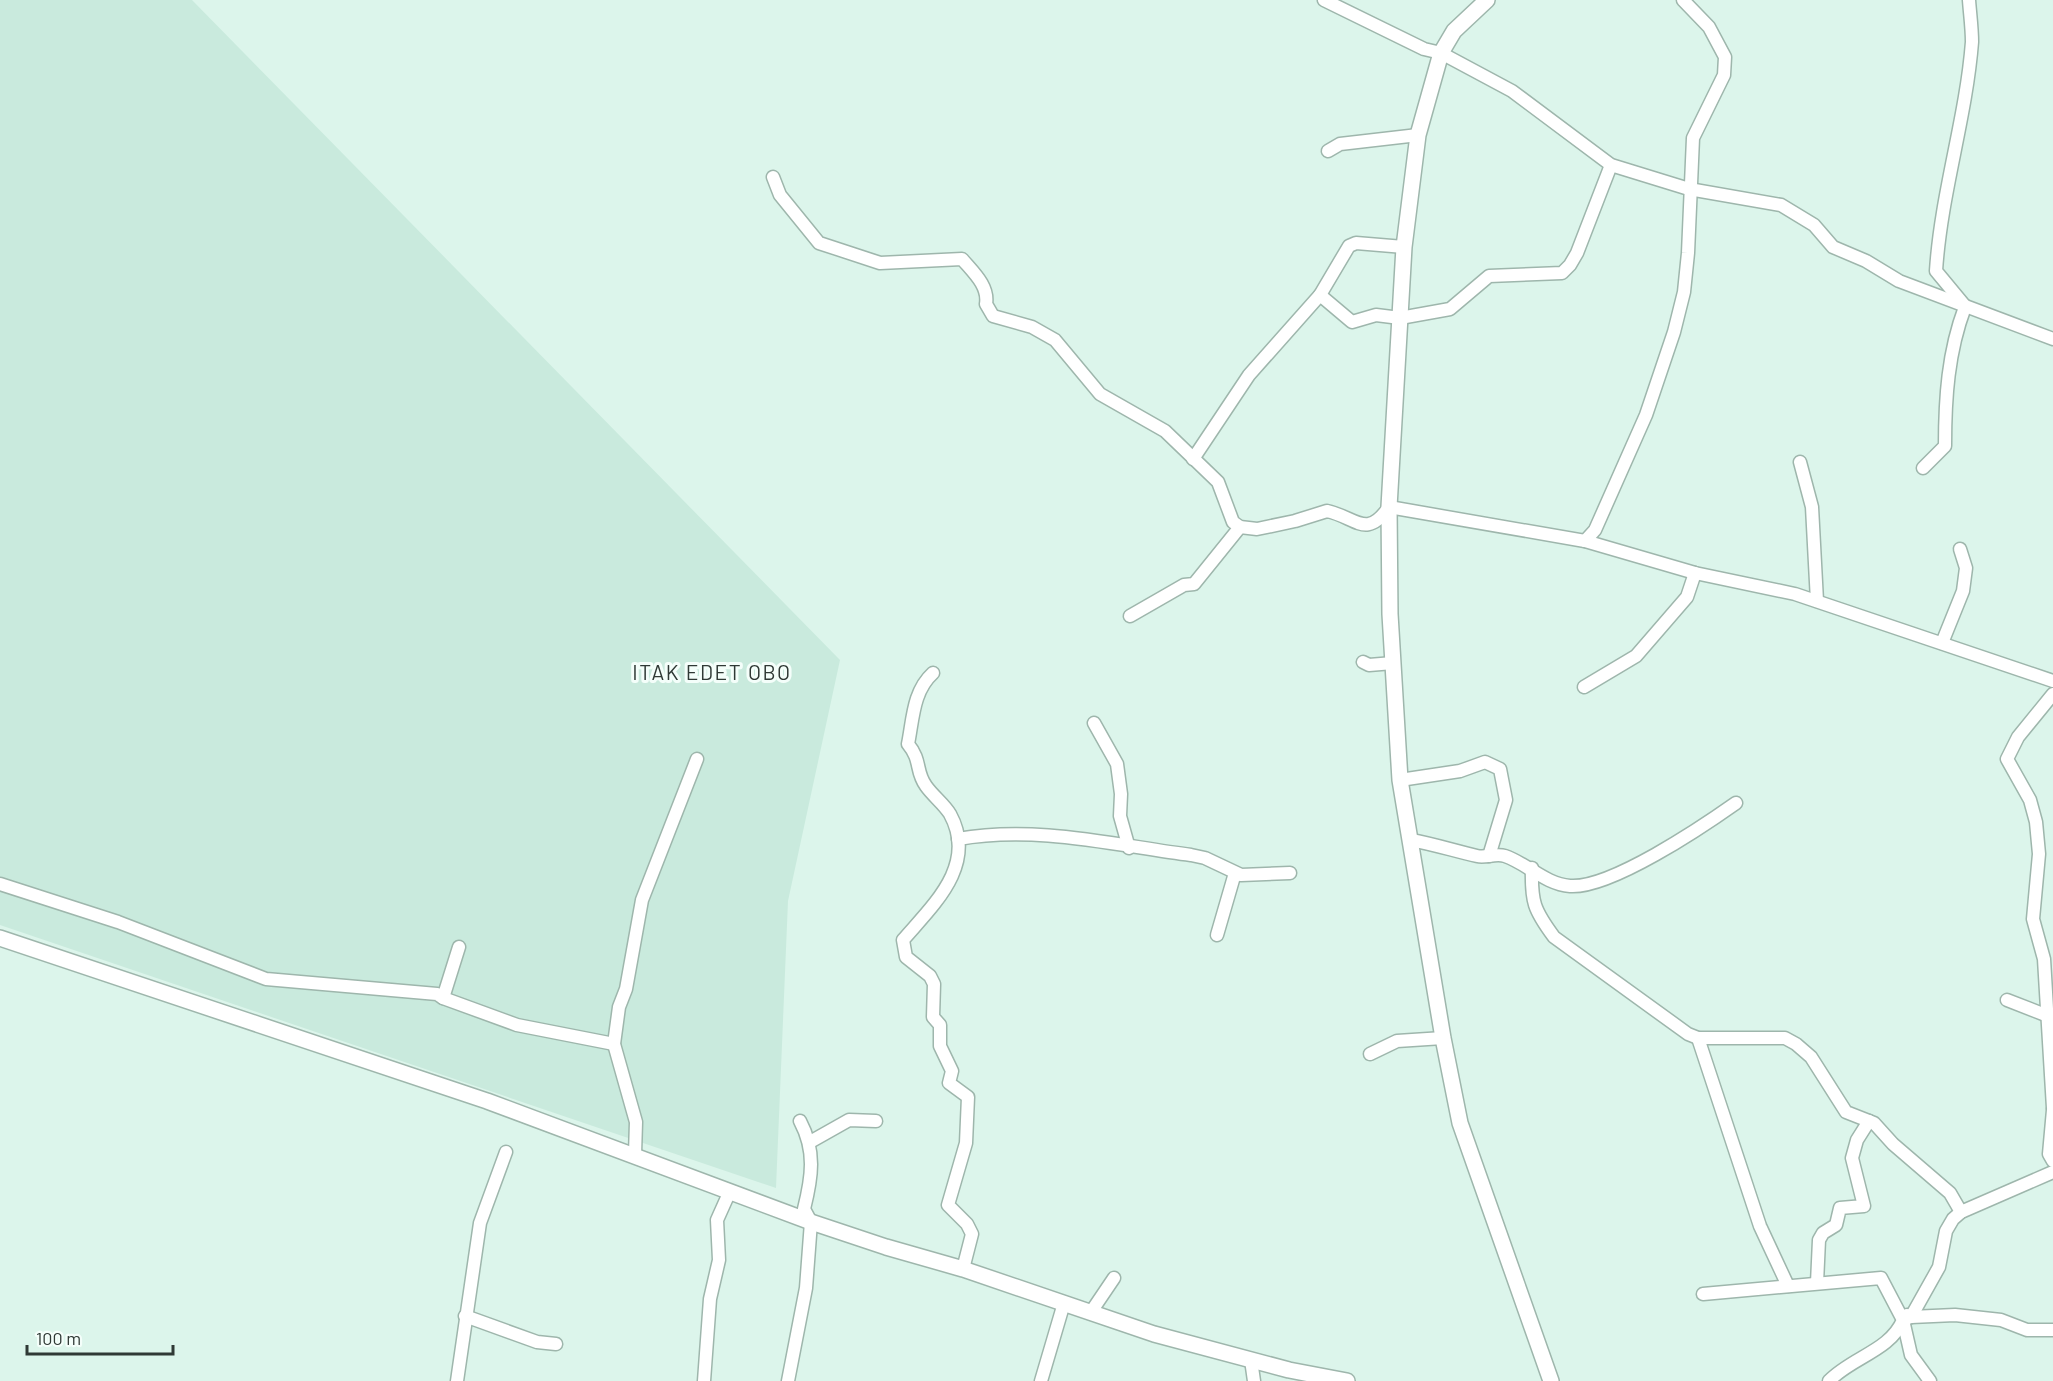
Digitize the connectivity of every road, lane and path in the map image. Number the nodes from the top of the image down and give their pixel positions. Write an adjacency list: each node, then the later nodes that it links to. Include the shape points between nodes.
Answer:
1 (1324, 0): 5 (street, via 1424,49)
2 (1487, 0): 5 (street, via 1454,31)
3 (1683, 0): 10 (street, via 1709,27 1725,57 1724,75 1693,138)
4 (1969, 0): 13 (street, via 1972,40 1939,229 1936,271)
5 (1442, 53): 6 (street); 8 (street, via 1512,91)
6 (1418, 135): 7 (street, via 1340,144); 11 (street)
7 (1328, 151)
8 (1611, 165): 10 (street); 14 (street, via 1577,253 1562,273 1489,276 1450,309)
9 (773, 177): 16 (street, via 780,195 819,243 880,263 962,259 983,285 993,316 1032,327 1055,340 1100,394 1165,431)
10 (1689, 189): 13 (street, via 1781,205 1814,225 1833,247 1899,281); 21 (street, via 1684,292 1674,332 1646,415 1595,530)
11 (1404, 247): 12 (street, via 1368,242 1349,246); 14 (street)
12 (1320, 295): 14 (street, via 1352,321 1376,315); 16 (street, via 1249,375)
13 (1965, 307): 15 (street); 18 (street, via 1955,334 1945,397 1945,446)
14 (1400, 318): 19 (street)
15 (2053, 339)
16 (1192, 459): 20 (street, via 1221,487 1233,522)
17 (1800, 462): 24 (street, via 1812,507)
18 (1923, 468)
19 (1389, 507): 20 (street, via 1377,522 1369,525 1328,511 1257,529); 21 (street); 28 (street)
20 (1240, 526): 25 (street, via 1194,584 1184,585)
21 (1585, 541): 23 (street)
22 (1960, 549): 26 (street, via 1966,568 1963,591)
23 (1695, 573): 24 (street); 31 (street, via 1687,597 1636,656)
24 (1817, 601): 26 (street)
25 (1130, 616)
26 (1942, 643): 30 (street)
27 (1363, 662): 28 (street)
28 (1393, 663): 35 (street)
29 (933, 673): 37 (street, via 918,693 908,744 917,755 926,787 950,814)
30 (2053, 681)
31 (1584, 687)
32 (2053, 694): 50 (street, via 2018,737 2007,759 2030,800 2036,822 2039,854 2033,918 2044,959)
33 (1094, 723): 39 (street, via 1117,764 1120,816)
34 (697, 759): 53 (street, via 642,900)
35 (1400, 780): 38 (street); 40 (street, via 1460,771 1485,762 1500,770 1506,800)
36 (1736, 803): 41 (street, via 1702,827 1596,883 1559,885)
37 (958, 839): 39 (street, via 977,835 1054,835); 69 (street, via 955,874 903,945 906,957 934,984 933,1017 940,1025 940,1046 952,1071 949,1083 968,1097 966,1143 948,1204 972,1234)
38 (1411, 840): 40 (street); 51 (street)
39 (1130, 848): 42 (street, via 1205,858)
40 (1489, 856): 41 (street, via 1502,855)
41 (1532, 867): 52 (street, via 1531,898 1554,937)
42 (1234, 873): 43 (street); 45 (street)
43 (1290, 873)
44 (0, 884): 48 (street, via 129,926 266,979 437,994)
45 (1217, 935)
46 (0, 938): 61 (street)
47 (459, 947): 48 (street)
48 (443, 998): 53 (street, via 517,1025)
49 (2007, 1000): 50 (street)
50 (2048, 1016): 55 (street)
51 (1443, 1038): 54 (street, via 1396,1041); 87 (street, via 1460,1123)
52 (1698, 1038): 58 (street, via 1785,1038 1811,1057 1846,1112); 72 (street, via 1761,1226)
53 (614, 1044): 61 (street, via 636,1122)
54 (1371, 1054)
55 (2053, 1109): 62 (street, via 2049,1154)
56 (800, 1121): 59 (street)
57 (876, 1121): 59 (street, via 849,1120)
58 (1869, 1121): 65 (street); 71 (street, via 1852,1158 1864,1206 1840,1208 1836,1225 1822,1233)
59 (810, 1142): 68 (street, via 813,1166 804,1209)
60 (506, 1152): 76 (street, via 480,1223)
61 (635, 1154): 64 (street)
62 (2053, 1161)
63 (2053, 1172): 66 (street)
64 (730, 1191): 68 (street); 82 (street, via 717,1220 719,1260 710,1299)
65 (1950, 1193): 66 (street); 67 (street)
66 (1981, 1203): 67 (street)
67 (1961, 1212): 77 (street, via 1946,1231 1939,1267)
68 (811, 1222): 69 (street); 83 (street, via 806,1288)
69 (963, 1269): 74 (street)
70 (1114, 1278): 75 (street)
71 (1817, 1283): 72 (street); 77 (street, via 1881,1278)
72 (1788, 1286): 73 (street)
73 (1703, 1293)
74 (1064, 1303): 75 (street); 84 (street)
75 (1092, 1312): 80 (street, via 1154,1334)
76 (465, 1316): 79 (street); 81 (street)
77 (1907, 1319): 78 (street, via 1955,1315 2001,1320 2027,1330); 88 (street, via 1896,1336); 89 (street, via 1911,1355)
78 (2053, 1330)
79 (556, 1344)
80 (1251, 1360): 85 (street); 86 (street)
81 (457, 1381)
82 (704, 1381)
83 (788, 1381)
84 (1041, 1381)
85 (1254, 1381)
86 (1347, 1381)
87 (1551, 1381)
88 (1829, 1381)
89 (1930, 1381)

